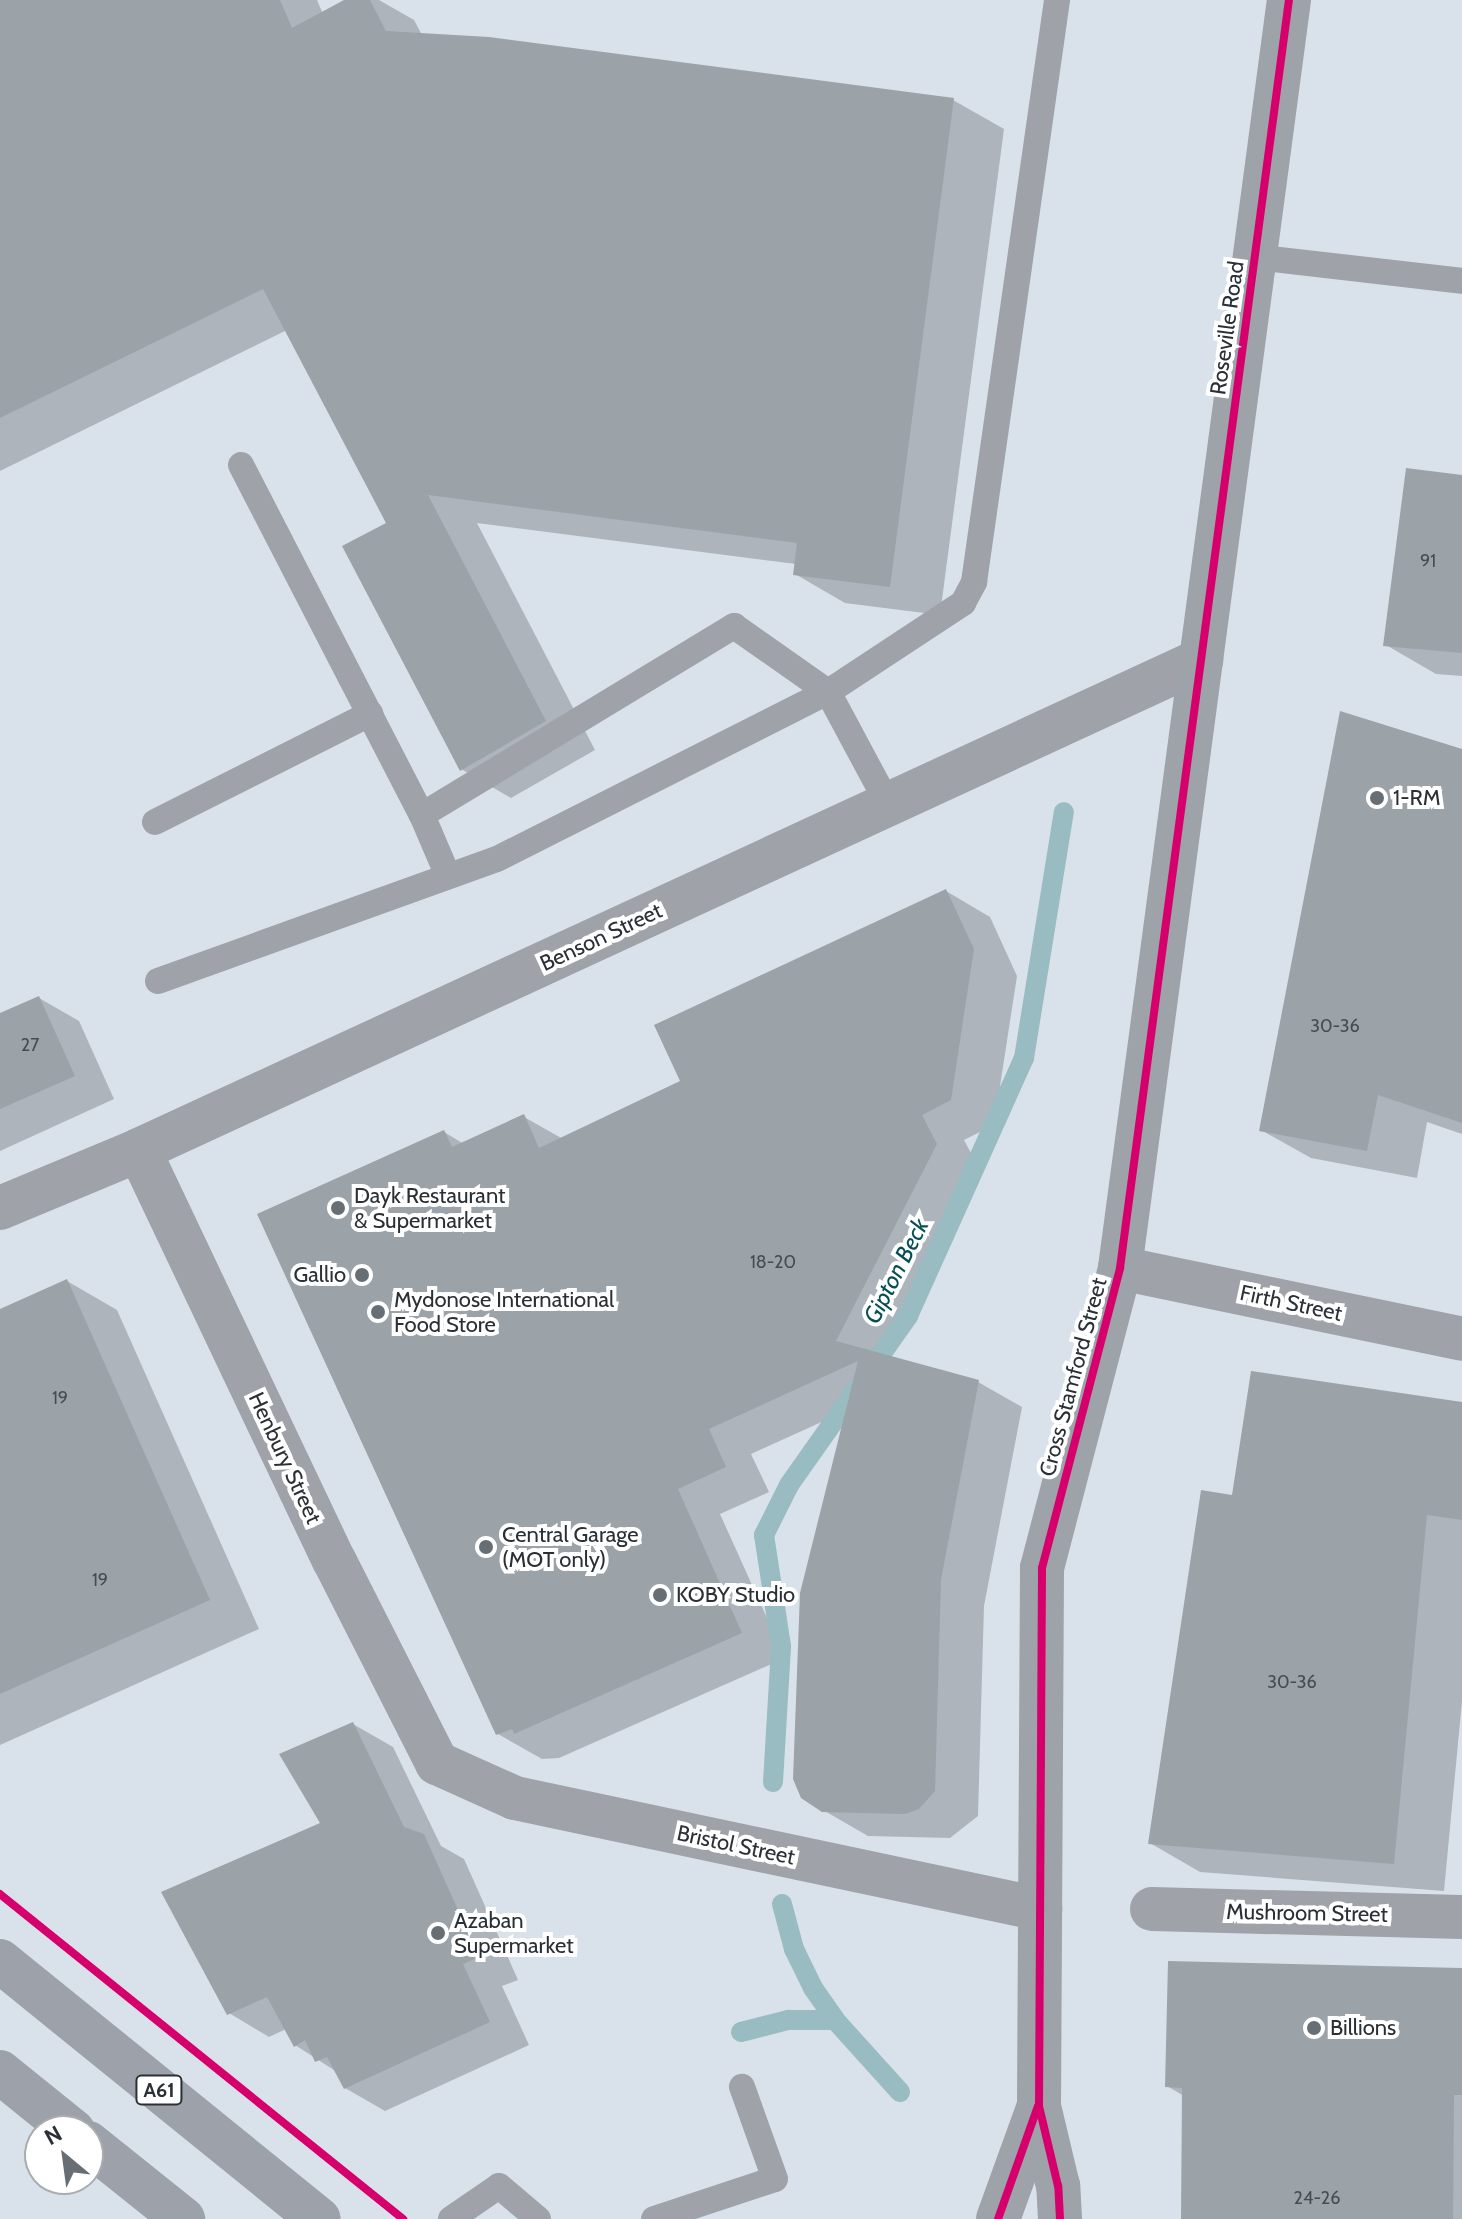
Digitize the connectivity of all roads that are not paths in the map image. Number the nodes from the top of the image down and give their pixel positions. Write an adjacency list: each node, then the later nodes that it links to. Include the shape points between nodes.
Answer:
1 (1057, 0): 7 (lane, via 974,582 948,617)
2 (1289, 0): 3 (street, Roseville Road)
3 (1255, 257): 4 (lane); 6 (street, Roseville Road)
4 (1462, 281)
5 (241, 465): 8 (lane)
6 (1201, 660): 9 (street, Benson Street); 16 (street, Cross Stamford Street)
7 (828, 692): 9 (lane); 10 (lane, via 734,626); 12 (lane, via 497,859)
8 (370, 714): 10 (lane); 11 (lane)
9 (888, 804): 14 (street, Benson Street)
10 (422, 815): 12 (lane)
11 (155, 822)
12 (448, 876): 13 (lane)
13 (158, 981)
14 (139, 1150): 15 (street, Benson Street); 18 (street, Henbury Street)
15 (0, 1208)
16 (1120, 1268): 17 (street, Firth Street); 19 (street, Cross Stamford Street, via 1042,1568)
17 (1462, 1339)
18 (437, 1763): 19 (street, Bristol Street, via 515,1798)
19 (1040, 1909): 25 (street, Cross Stamford Street)
20 (1152, 1909): 21 (street, Mushroom Street)
21 (1462, 1917)
22 (0, 1961): 29 (highway, A61)
23 (0, 2072): 26 (highway)
24 (742, 2087): 32 (lane, via 775,2179)
25 (1039, 2106): 33 (street, Cross Stamford Street); 34 (street, Cross Stamford Street, via 1058,2186)
26 (53, 2115)
27 (104, 2156): 28 (highway)
28 (183, 2219)
29 (319, 2219)
30 (451, 2219): 31 (lane, via 499,2186)
31 (538, 2219)
32 (654, 2219)
33 (998, 2219)
34 (1060, 2219)

